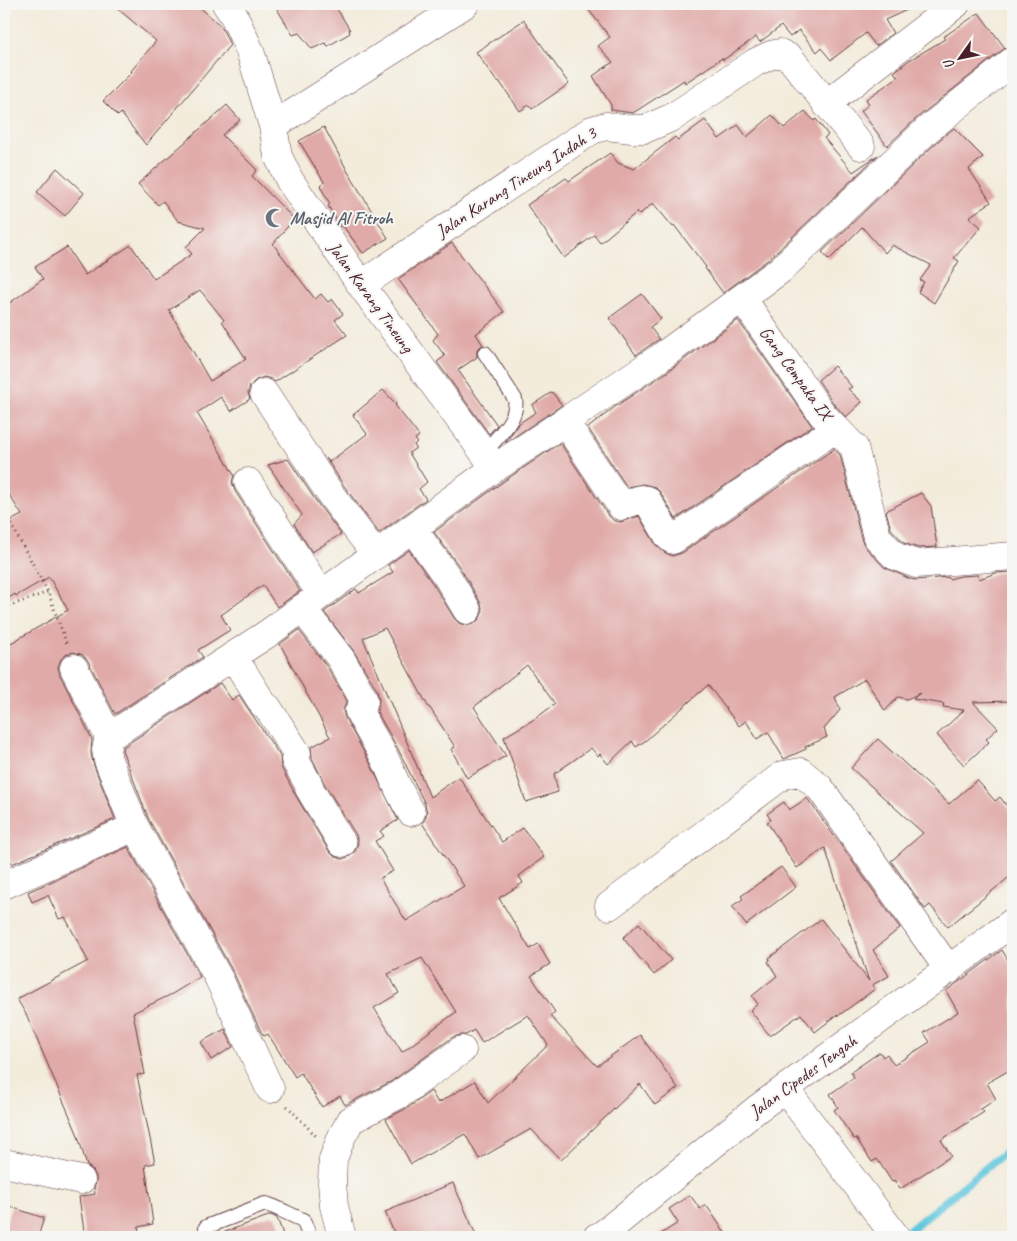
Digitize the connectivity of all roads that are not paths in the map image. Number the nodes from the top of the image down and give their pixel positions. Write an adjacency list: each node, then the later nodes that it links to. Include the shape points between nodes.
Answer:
1 (226, 4): 6 (street, Jalan Karang Tineung, via 250,51)
2 (465, 4): 6 (street)
3 (956, 4): 5 (street)
4 (1013, 61): 9 (street, via 928,129 797,255)
5 (826, 104): 7 (street, Jalan Karang Tineung Indah 3); 8 (street, Jalan Karang Tineung Indah 3, via 790,58 780,53 771,55 673,118 632,130 606,126 592,130)
6 (273, 126): 8 (street, Jalan Karang Tineung, via 278,156 290,181)
7 (861, 146)
8 (361, 285): 14 (street, Jalan Karang Tineung)
9 (742, 298): 12 (street); 13 (street, Gang Cempaka IX, via 822,414)
10 (485, 353): 14 (lane, via 516,405)
11 (264, 393): 17 (street, via 331,495)
12 (565, 422): 13 (street, via 621,506 647,500 670,540); 14 (street)
13 (836, 428): 18 (street, Gang Cempaka IX, via 854,447 877,537 895,556 916,564)
14 (490, 460): 16 (street)
15 (248, 482): 19 (street)
16 (412, 528): 17 (street); 20 (street)
17 (376, 555): 19 (street)
18 (1013, 556)
19 (312, 601): 21 (street); 24 (street, via 363,698 359,711)
20 (467, 610)
21 (233, 656): 23 (street); 26 (street, via 297,753 295,760)
22 (74, 668): 23 (street)
23 (109, 737): 25 (street, via 108,760)
24 (411, 812)
25 (135, 826): 27 (street); 32 (street, via 219,979)
26 (342, 843)
27 (4, 885)
28 (609, 906): 30 (street, via 783,775 801,772 820,788)
29 (1013, 922): 30 (street, Jalan Cipedes Tengah)
30 (949, 970): 33 (street, Jalan Cipedes Tengah)
31 (462, 1050): 39 (street, via 400,1094 351,1120 334,1154 334,1206)
32 (270, 1089)
33 (785, 1089): 37 (street); 40 (street, Jalan Cipedes Tengah)
34 (4, 1162): 35 (street)
35 (81, 1180)
36 (206, 1227): 38 (lane, via 272,1204 303,1220)
37 (892, 1232)
38 (310, 1237)
39 (342, 1237)
40 (597, 1237)

